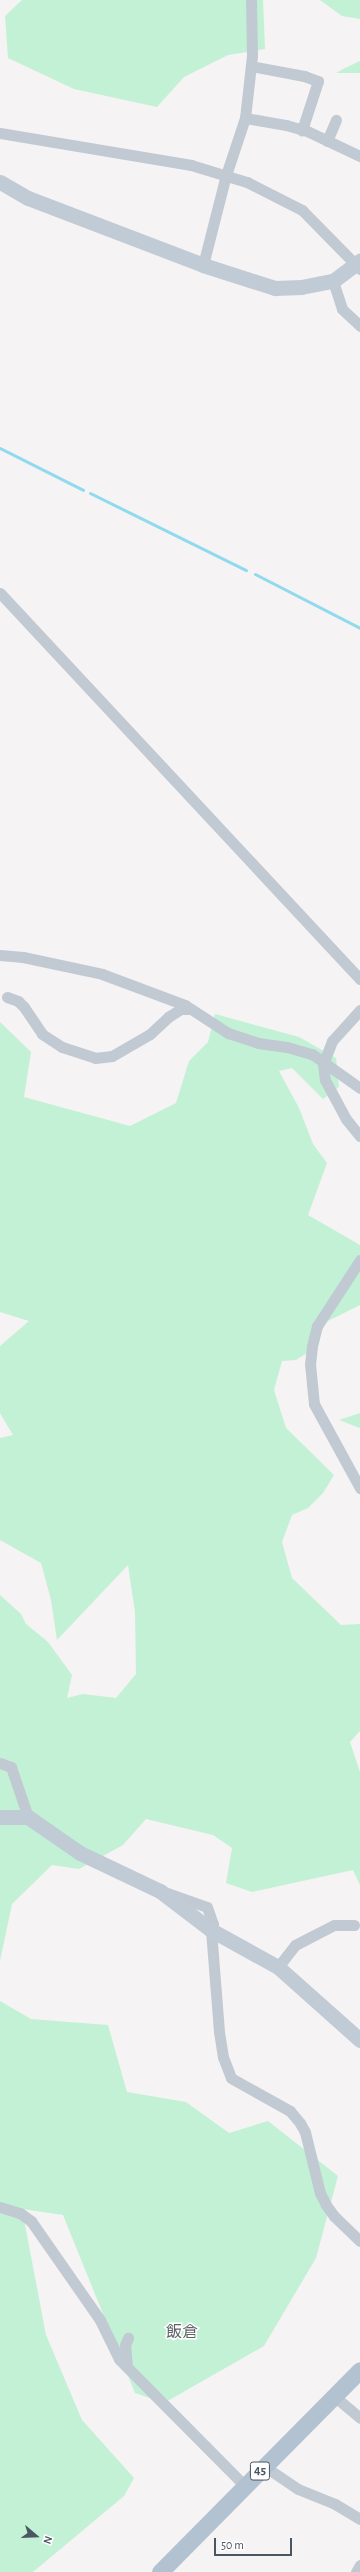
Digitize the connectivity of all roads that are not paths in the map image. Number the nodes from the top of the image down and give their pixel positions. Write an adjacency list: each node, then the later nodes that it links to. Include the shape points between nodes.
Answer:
1 (251, 0): 2 (street)
2 (251, 66): 3 (street); 5 (street, via 318,81)
3 (245, 118): 5 (street); 9 (street)
4 (336, 120): 7 (street)
5 (302, 130): 7 (street)
6 (0, 133): 9 (street, via 191,165)
7 (327, 141): 8 (street)
8 (360, 156)
9 (226, 175): 11 (street); 12 (street, via 247,182 323,223)
10 (0, 182): 11 (street, via 28,198)
11 (203, 265): 13 (street, via 275,288 301,287)
12 (359, 265): 13 (street)
13 (333, 281): 14 (street, via 342,309)
14 (360, 326)
15 (0, 593): 17 (street)
16 (0, 955): 19 (street, via 23,957 102,974)
17 (360, 979)
18 (7, 997): 19 (street, via 18,1001 42,1034 62,1047 95,1058 112,1056 150,1034 181,1009)
19 (190, 1009): 21 (street, via 228,1033 258,1043 312,1054)
20 (360, 1010): 21 (street, via 332,1041)
21 (323, 1064): 22 (street); 23 (street, via 325,1080 346,1119)
22 (360, 1088)
23 (360, 1136)
24 (360, 1260): 25 (street, via 318,1326 310,1364 314,1404)
25 (360, 1488)
26 (0, 1763): 28 (street, via 11,1767)
27 (0, 1817): 28 (street)
28 (28, 1817): 30 (street, via 80,1853 160,1891)
29 (354, 1925): 31 (street, via 334,1925 295,1945)
30 (211, 1930): 31 (street); 34 (street, via 219,2032 223,2057 231,2078 290,2111 300,2123 305,2132 320,2193 326,2205)
31 (278, 1968): 32 (street)
32 (360, 2040)
33 (0, 2207): 36 (street, via 20,2213 31,2221 100,2320 119,2359)
34 (360, 2241)
35 (128, 2338): 36 (street, via 125,2345)
36 (127, 2367): 41 (street)
37 (360, 2370): 38 (main road, 45)
38 (334, 2396): 39 (street); 40 (main road, 45)
39 (360, 2418)
40 (264, 2466): 41 (main road, 45); 42 (street, via 298,2489 335,2504)
41 (245, 2486): 44 (main road, 45)
42 (360, 2519)
43 (360, 2565): 45 (street)
44 (160, 2572)
45 (356, 2572)

